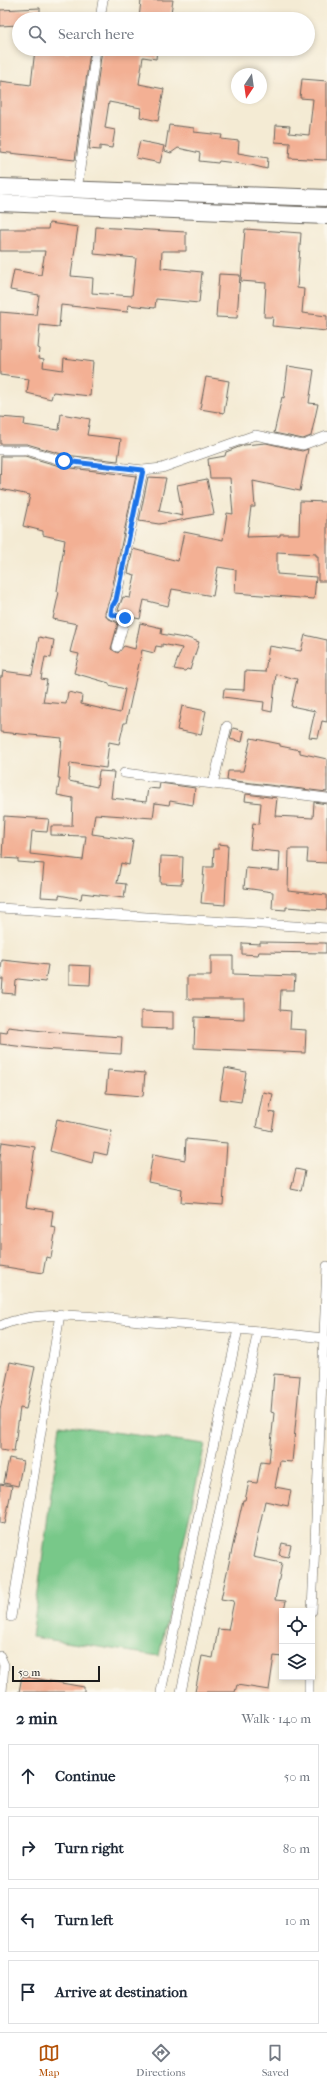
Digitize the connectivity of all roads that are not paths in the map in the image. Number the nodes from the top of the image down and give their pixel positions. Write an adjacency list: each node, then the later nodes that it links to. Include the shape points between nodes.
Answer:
1 (103, 0): 2 (street)
2 (101, 12)
3 (95, 56): 5 (street)
4 (0, 187): 5 (highway)
5 (77, 191): 6 (highway)
6 (327, 198)
7 (0, 203): 8 (highway)
8 (327, 216)
9 (327, 436): 11 (street, via 303,445 255,435 162,468)
10 (0, 450): 11 (street, via 26,450 64,461)
11 (143, 470): 12 (street, via 116,600 112,607 111,614 125,618)
12 (117, 648)
13 (227, 726): 15 (street)
14 (124, 773): 15 (street)
15 (213, 784): 16 (street)
16 (327, 798)
17 (0, 908): 18 (street)
18 (327, 928)
19 (327, 1266): 24 (street)
20 (60, 1314): 21 (street, via 9,1322); 22 (street); 27 (street)
21 (0, 1326)
22 (238, 1329): 23 (street); 31 (street)
23 (258, 1330): 24 (street); 32 (street)
24 (323, 1338): 25 (street)
25 (323, 1452): 26 (street)
26 (312, 1608)
27 (11, 1617)
28 (0, 1656): 30 (street, via 4,1665)
29 (309, 1680): 33 (street)
30 (2, 1692)
31 (161, 1692)
32 (181, 1692)
33 (308, 1692)

